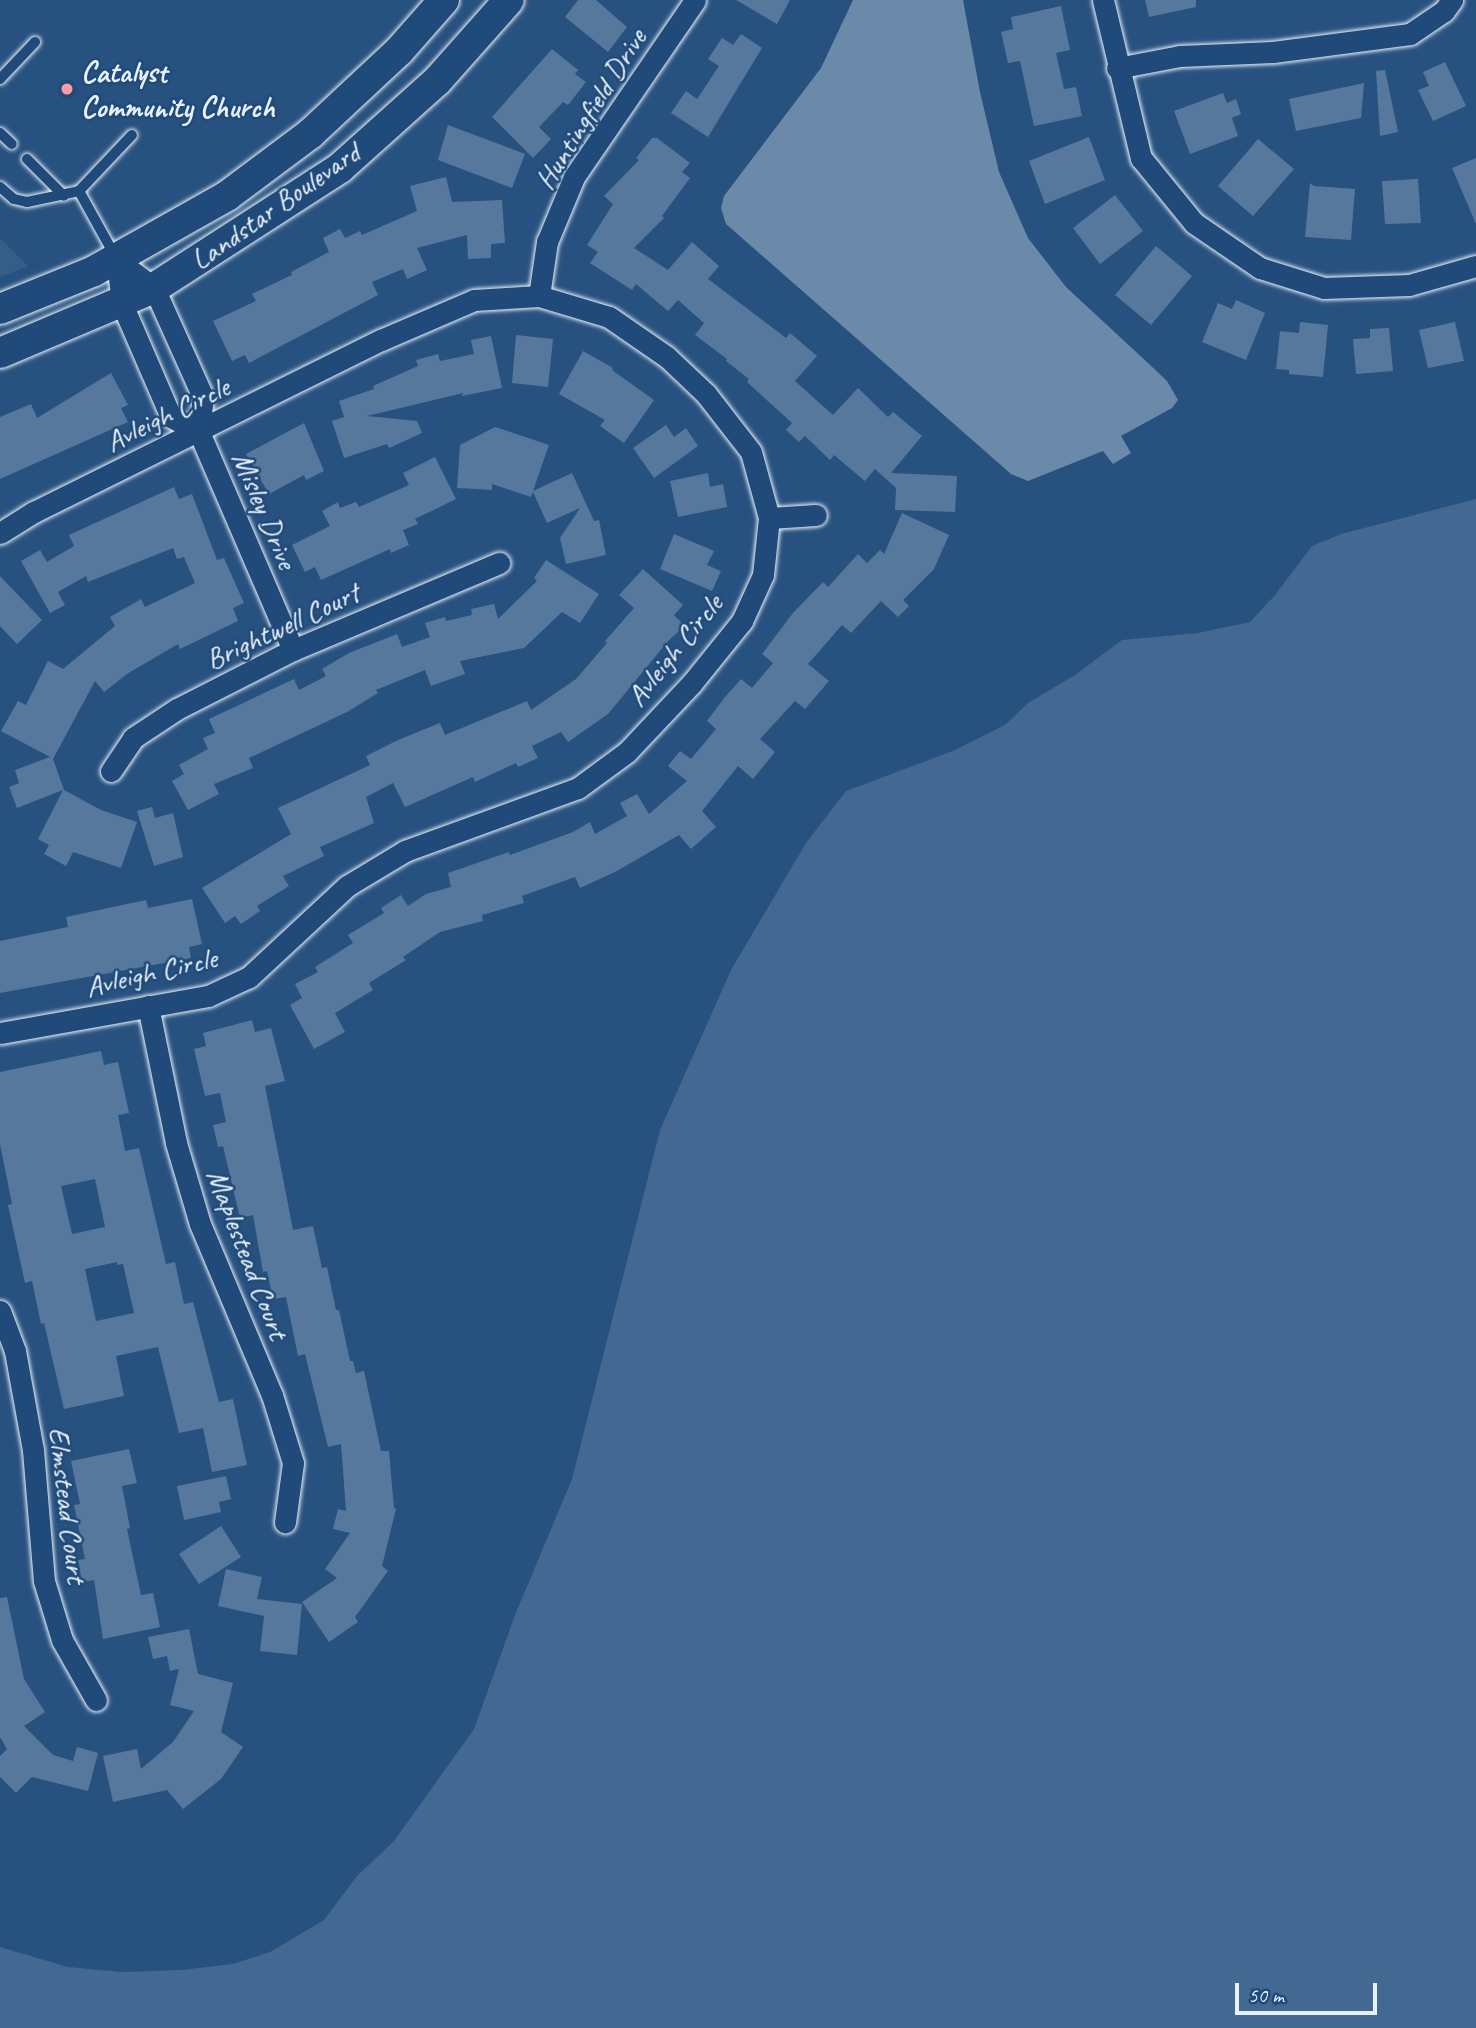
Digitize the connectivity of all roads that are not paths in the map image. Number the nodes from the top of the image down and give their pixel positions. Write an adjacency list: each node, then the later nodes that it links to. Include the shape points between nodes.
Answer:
1 (444, 0): 16 (main road, Landstar Boulevard, via 399,51 310,134 227,195)
2 (509, 0): 18 (main road, Landstar Boulevard, via 437,81 340,168)
3 (695, 0): 19 (street, Huntingfield Drive, via 574,177 547,242)
4 (1102, 0): 7 (street)
5 (1452, 0): 7 (street, via 1444,11 1410,34 1273,52 1180,56)
6 (35, 42): 8 (lane)
7 (1117, 68): 17 (street, via 1141,158 1194,223 1260,268 1324,288 1409,285)
8 (0, 79)
9 (0, 133): 11 (lane)
10 (132, 135): 14 (lane)
11 (12, 144)
12 (27, 159): 15 (lane)
13 (0, 187): 15 (lane, via 14,199 27,202)
14 (79, 191): 15 (lane); 16 (lane)
15 (64, 196)
16 (117, 260): 18 (street, Misley Drive); 20 (street, Misley Drive); 21 (main road, Landstar Boulevard)
17 (1476, 266)
18 (154, 288): 20 (main road, Landstar Boulevard); 23 (street, Misley Drive, via 203,397)
19 (539, 296): 23 (street, Avleigh Circle, via 474,300 381,340); 25 (street, Avleigh Circle, via 609,317 667,357 706,394 751,452)
20 (122, 304): 22 (main road, Landstar Boulevard); 23 (street, Misley Drive, via 171,417)
21 (0, 309)
22 (0, 353)
23 (199, 432): 26 (street, Avleigh Circle); 28 (street, Misley Drive)
24 (816, 516): 25 (street)
25 (769, 518): 30 (street, Avleigh Circle, via 763,575 741,621 692,683 627,752 578,788 405,851 347,886 249,977 208,996)
26 (0, 533)
27 (499, 563): 28 (street, Brightwell Court)
28 (293, 650): 29 (street, Brightwell Court, via 177,709 133,737)
29 (111, 771)
30 (148, 1006): 31 (street, Avleigh Circle); 33 (street, Maplestead Court, via 176,1143 200,1224 272,1395 293,1463)
31 (0, 1033)
32 (0, 1311): 34 (street, Elmstead Court, via 15,1351 33,1450 44,1581 62,1640)
33 (285, 1521)
34 (96, 1700)

